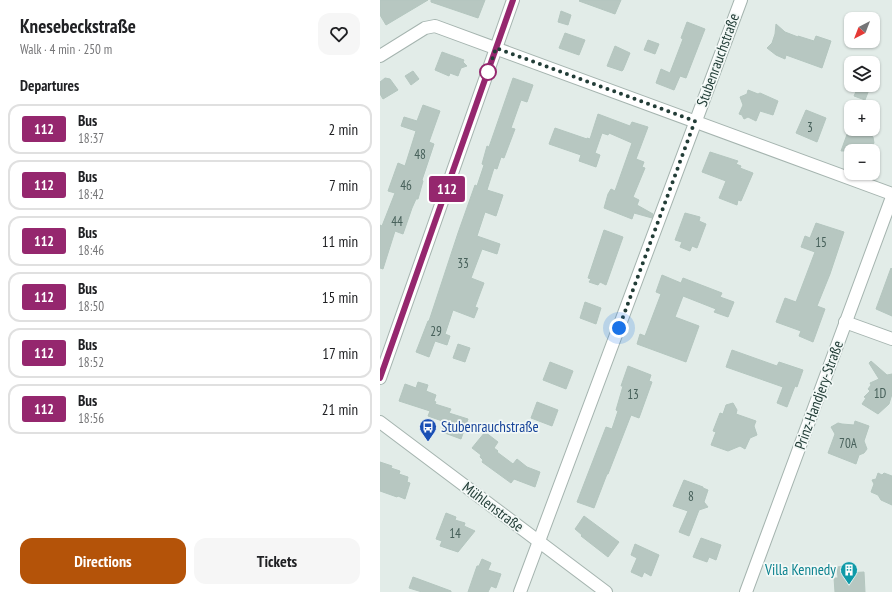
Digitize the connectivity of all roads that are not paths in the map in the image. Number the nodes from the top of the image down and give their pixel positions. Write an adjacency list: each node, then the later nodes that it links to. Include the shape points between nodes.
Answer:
1 (513, 0): 3 (street)
2 (741, 0): 5 (street, Stubenrauchstraße)
3 (496, 48): 4 (street, via 432,26 422,29); 5 (street); 9 (street)
4 (380, 56)
5 (695, 121): 6 (street); 11 (street, Stubenrauchstraße)
6 (892, 196): 7 (street, Prinz-Handjery-Straße)
7 (845, 322): 8 (street); 14 (street, Prinz-Handjery-Straße)
8 (892, 339)
9 (380, 378)
10 (380, 422): 11 (street, Mühlenstraße)
11 (539, 542): 12 (street, Stubenrauchstraße); 13 (street, Mühlenstraße)
12 (520, 592)
13 (606, 592)
14 (746, 592)

